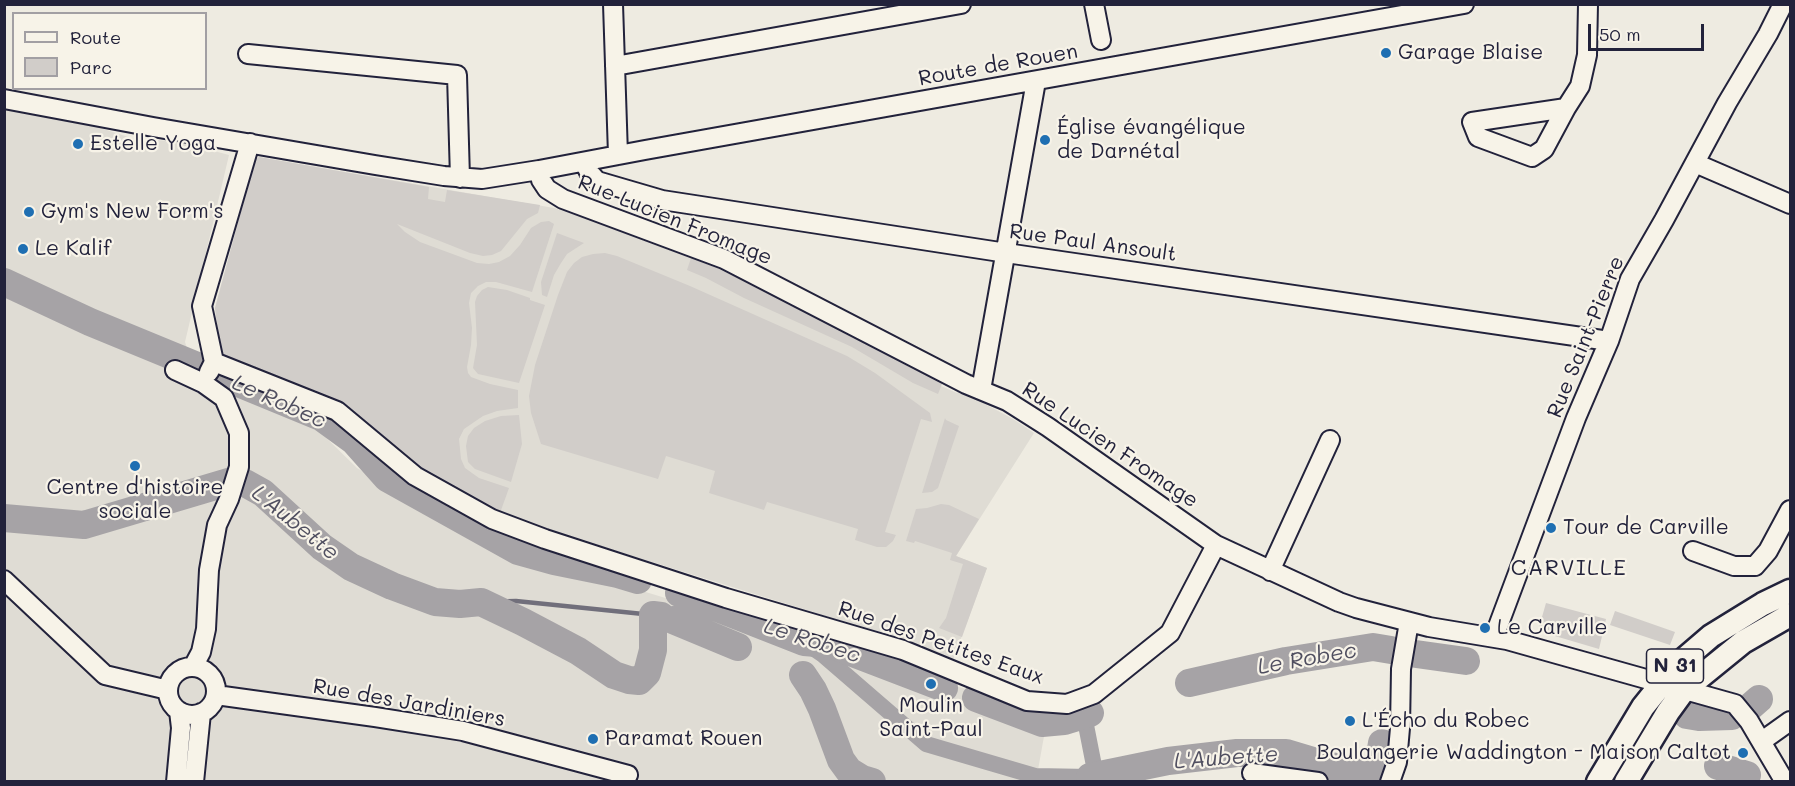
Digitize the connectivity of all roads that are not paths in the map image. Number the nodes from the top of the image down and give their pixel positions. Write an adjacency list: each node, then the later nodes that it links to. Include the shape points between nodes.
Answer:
1 (613, 4): 10 (street)
2 (961, 4): 10 (street)
3 (1094, 4): 8 (street)
4 (1464, 4): 7 (street, Route de Rouen)
5 (1588, 4): 13 (street, via 1587,55 1580,86)
6 (1783, 4): 17 (street, Rue Saint-Pierre)
7 (1382, 12): 11 (street, Route de Rouen)
8 (1101, 40)
9 (248, 54): 19 (street, via 457,75)
10 (615, 66): 15 (street)
11 (1036, 81): 15 (street, Route de Rouen); 21 (street)
12 (4, 99): 14 (street, Route de Rouen)
13 (1566, 108): 13 (street, via 1544,149 1532,157 1478,137 1472,122)
14 (250, 143): 19 (street, Route de Rouen); 24 (street, via 202,306)
15 (618, 155): 16 (street, Route de Rouen)
16 (584, 162): 18 (street, Route de Rouen); 21 (street, Rue Paul Ansoult, via 597,181 662,200)
17 (1695, 163): 20 (street); 22 (street, Rue Saint-Pierre, via 1630,279)
18 (539, 170): 19 (street, Route de Rouen, via 482,179); 25 (street, Rue Lucien Fromage, via 547,189 563,199 724,259)
19 (460, 178)
20 (1791, 204)
21 (1006, 253): 22 (street, Rue Paul Ansoult); 25 (street)
22 (1609, 341): 35 (street, Rue Saint-Pierre)
23 (175, 370): 24 (street)
24 (209, 372): 28 (street, Rue des Petites Eaux, via 337,411 415,476 492,519 726,598 903,650 1027,700 1067,704 1094,694 1170,633); 36 (street, via 239,433 239,467 217,525 209,570 206,629)
25 (981, 390): 28 (street, Rue Lucien Fromage, via 1021,409)
26 (1330, 440): 30 (street)
27 (1791, 510): 29 (street, via 1755,566 1734,566)
28 (1216, 545): 30 (street, Rue Lucien Fromage)
29 (1693, 551)
30 (1270, 571): 34 (street, Rue Lucien Fromage, via 1356,608)
31 (4, 580): 38 (street, via 105,675)
32 (1791, 591): 37 (main road, N 31, via 1762,604 1712,636)
33 (1791, 615): 39 (main road, N 31, via 1743,642)
34 (1409, 622): 35 (street, Rue Lucien Fromage); 50 (street, via 1401,669 1396,762)
35 (1494, 637): 37 (street, Rue Lucien Fromage)
36 (193, 667): 38 (street, via 175,674); 40 (street, via 212,678)
37 (1660, 683): 39 (street, Rue Lucien Fromage); 51 (main road, N 31)
38 (168, 690): 41 (street)
39 (1684, 690): 44 (street, Rue Lucien Fromage, via 1735,704); 52 (main road, N 31)
40 (216, 695): 42 (street); 46 (street, Rue des Jardiniers, via 463,731)
41 (179, 711): 42 (street); 47 (street)
42 (201, 713): 48 (street)
43 (1791, 721): 44 (street)
44 (1762, 741): 53 (street, Rue Lucien Fromage)
45 (1252, 773): 49 (street)
46 (628, 776)
47 (176, 782)
48 (194, 782)
49 (1318, 782)
50 (1390, 782)
51 (1598, 782)
52 (1626, 782)
53 (1785, 782)

